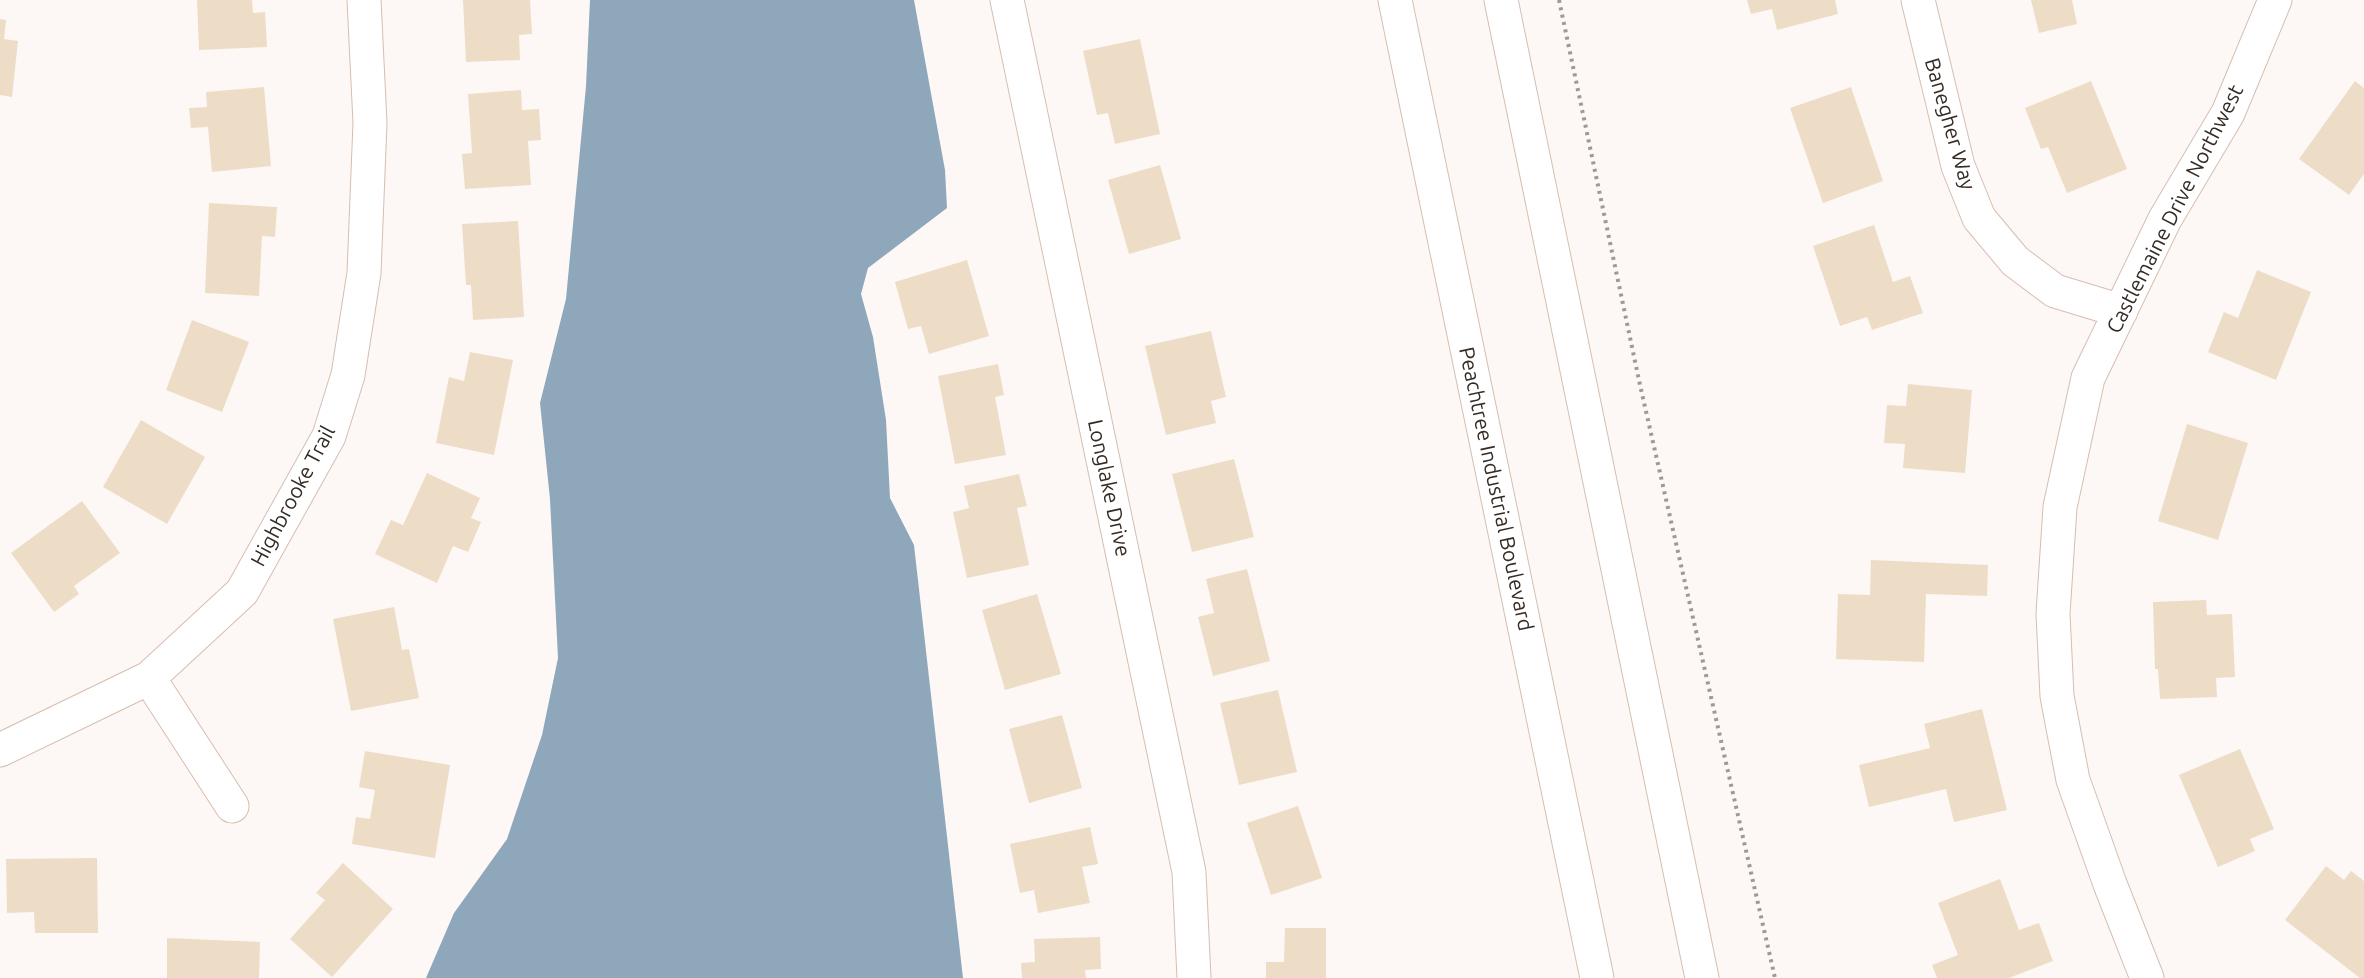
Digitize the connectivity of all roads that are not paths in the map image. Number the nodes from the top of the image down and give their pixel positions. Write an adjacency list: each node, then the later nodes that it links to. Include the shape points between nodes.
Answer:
1 (364, 0): 8 (main road, Highbrooke Trail, via 369,123 364,273 348,375 329,436 242,592)
2 (1007, 0): 11 (main road, Longlake Drive, via 1188,872)
3 (1395, 0): 12 (main road, Peachtree Industrial Boulevard)
4 (1501, 0): 13 (main road)
5 (1918, 0): 7 (main road, Banegher Way, via 1958,166 1979,218 2015,261 2055,291)
6 (2275, 0): 7 (main road, Castlemaine Drive Northwest, via 2228,113 2165,219)
7 (2121, 311): 14 (main road, Castlemaine Drive Northwest, via 2088,378 2060,507 2053,614 2057,696 2073,780)
8 (149, 678): 9 (main road, Highbrooke Trail); 10 (main road)
9 (0, 750)
10 (232, 806)
11 (1194, 978)
12 (1597, 978)
13 (1702, 978)
14 (2147, 978)

